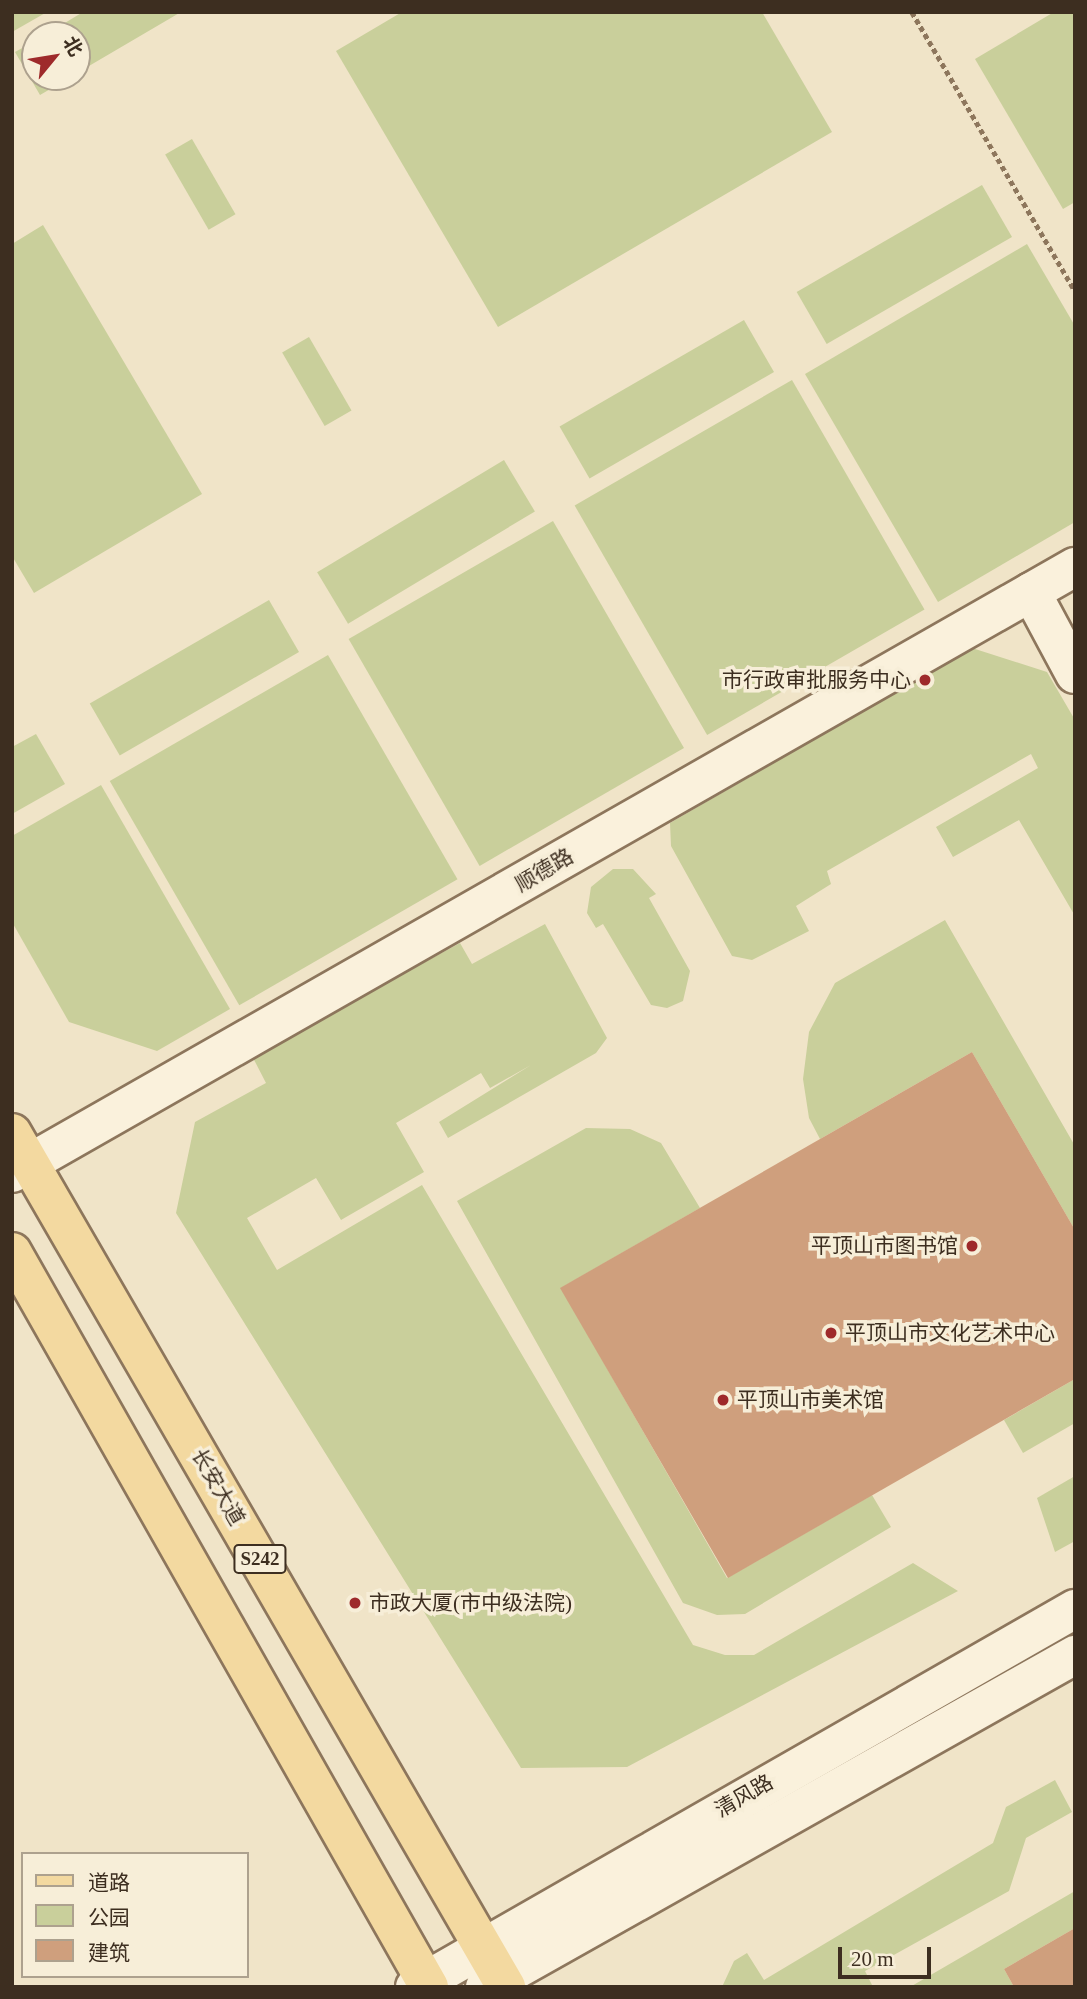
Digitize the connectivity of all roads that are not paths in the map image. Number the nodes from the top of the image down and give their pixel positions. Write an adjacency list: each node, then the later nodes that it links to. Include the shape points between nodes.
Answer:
1 (1075, 566): 2 (street, 顺德路)
2 (1031, 592): 3 (street); 4 (street, 顺德路)
3 (1075, 674)
4 (18, 1156): 8 (main road, 长安大道 / S242)
5 (12, 1252): 9 (main road)
6 (1075, 1609): 8 (street, 清风路)
7 (1075, 1655): 10 (street, 清风路)
8 (483, 1945): 9 (street, 清风路); 10 (main road, 长安大道 / S242)
9 (423, 1984)
10 (497, 1984)

